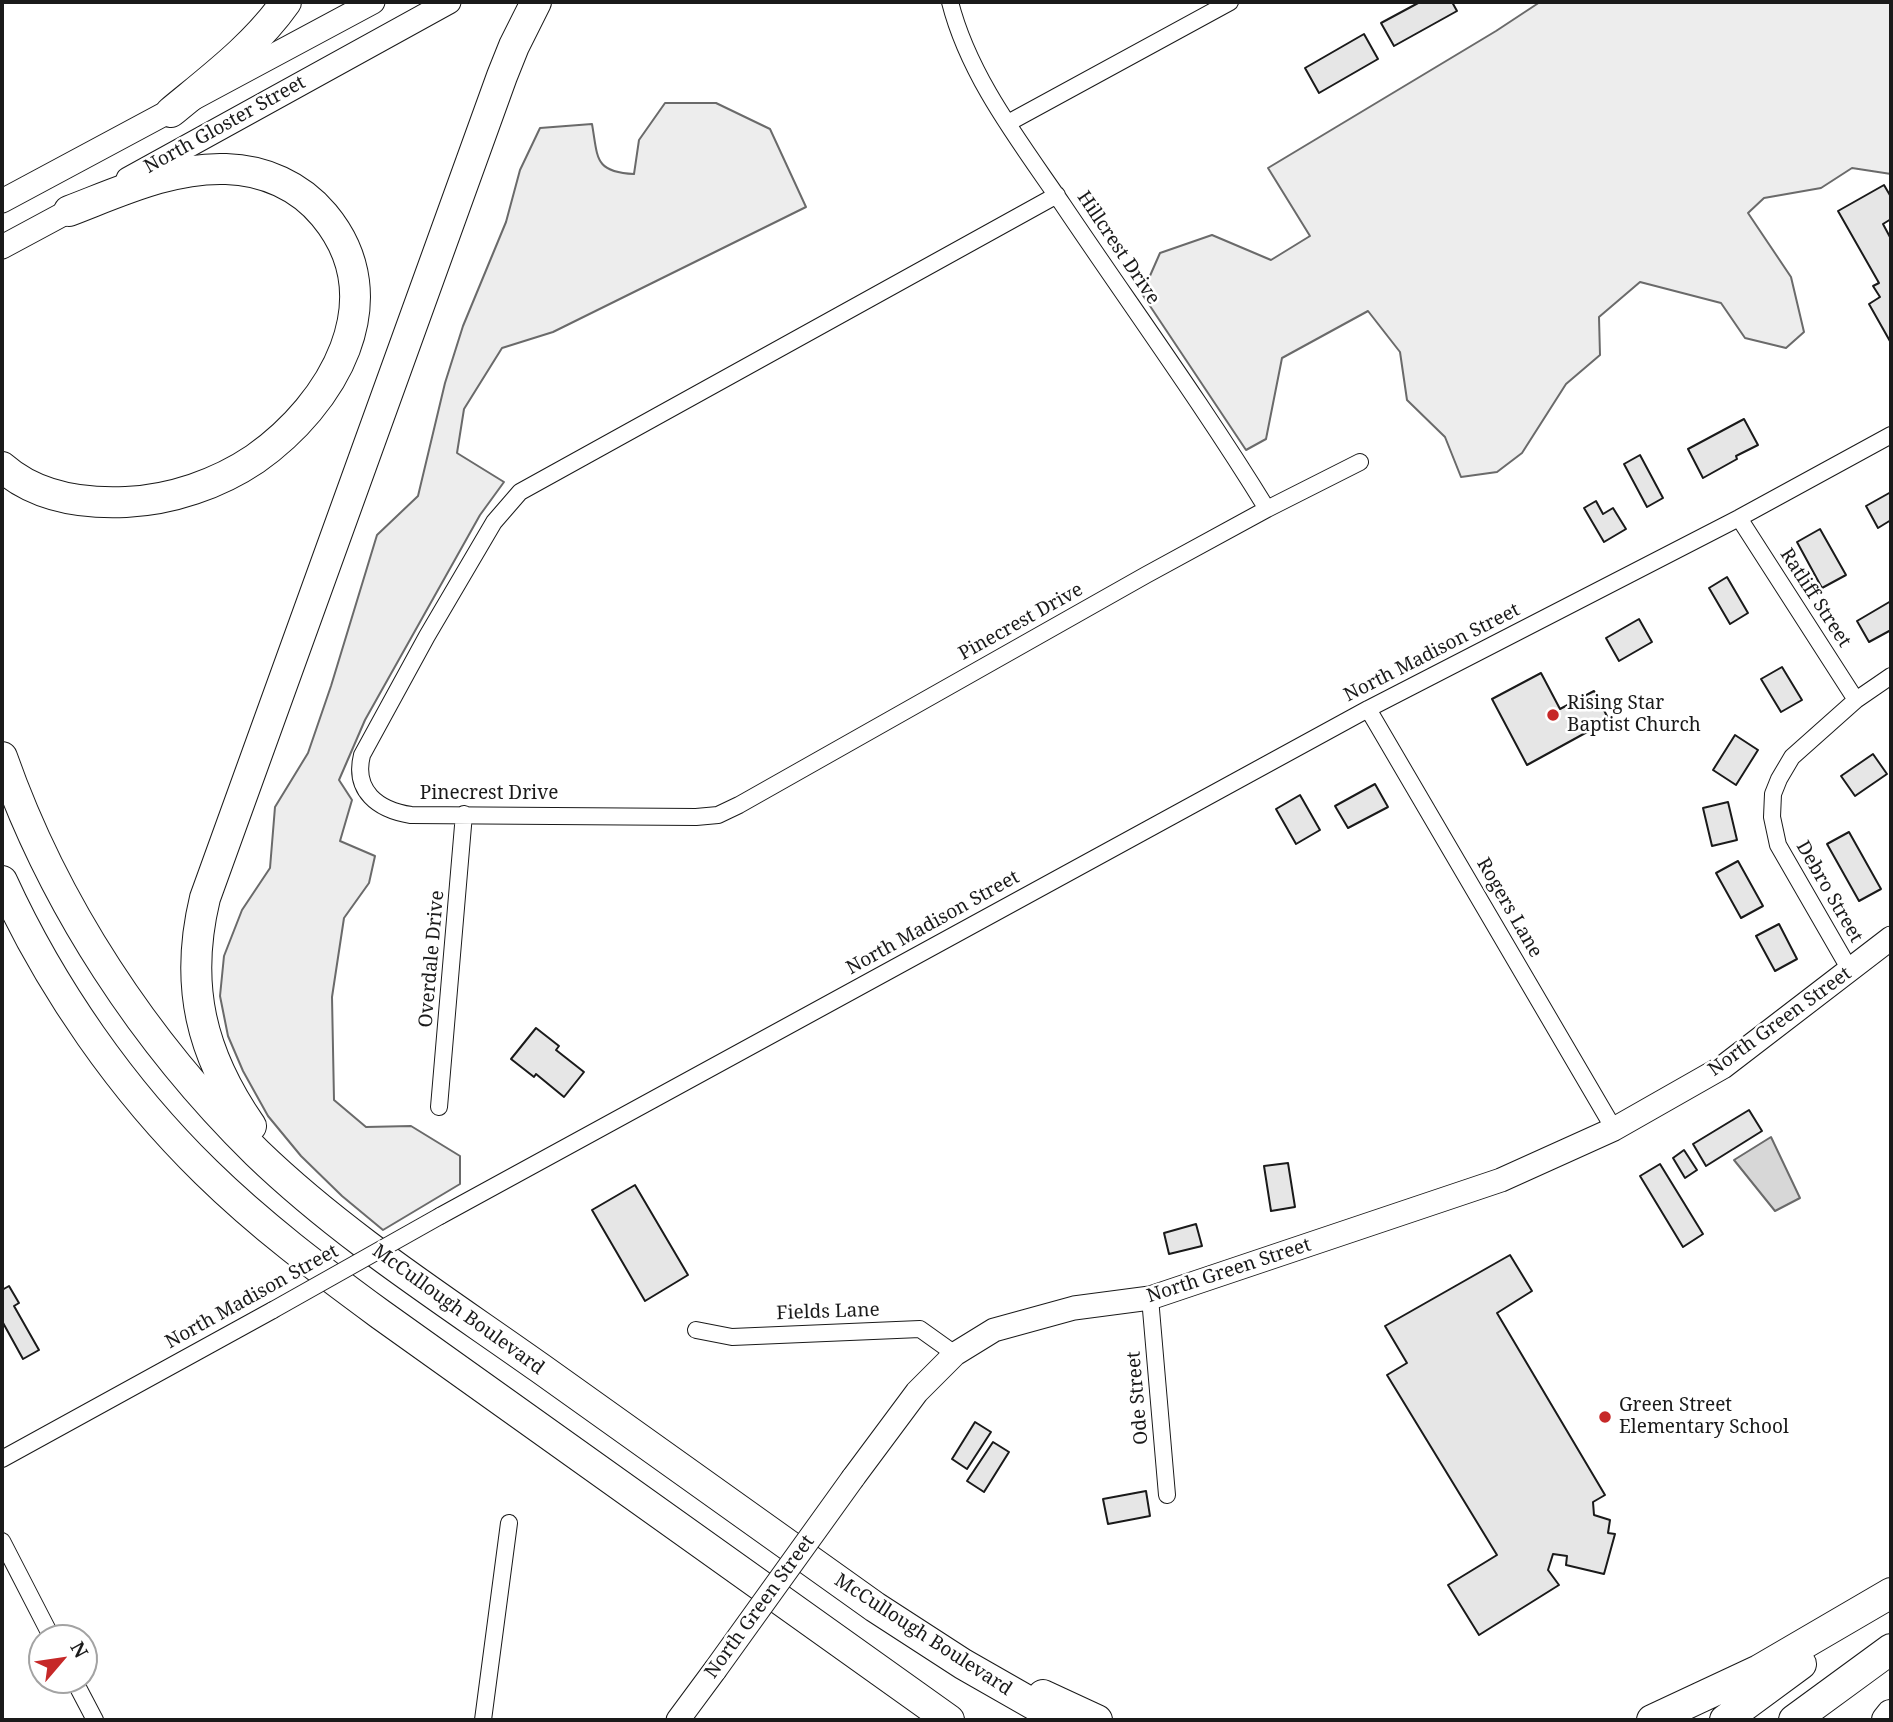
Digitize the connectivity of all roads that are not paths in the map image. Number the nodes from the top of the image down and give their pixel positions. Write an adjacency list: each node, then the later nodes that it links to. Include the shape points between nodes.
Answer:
1 (286, 2): 7 (highway, via 239,56)
2 (373, 2): 7 (street, North Gloster Street)
3 (449, 2): 11 (street, North Gloster Street)
4 (536, 2): 30 (highway, via 502,76 213,870 198,926 196,985 217,1069 259,1138)
5 (950, 2): 8 (street, Hillcrest Drive, via 974,65)
6 (1230, 2): 8 (street)
7 (171, 112): 10 (street, North Gloster Street)
8 (1008, 123): 9 (street, Hillcrest Drive)
9 (1056, 195): 16 (street, Hillcrest Drive); 22 (street, Pinecrest Drive, via 531,484 510,501 427,636 360,765 363,784 383,808 411,815)
10 (2, 201)
11 (69, 211): 12 (street, North Gloster Street); 15 (highway, via 141,184 197,171 242,170 276,179 305,196 340,238 352,274 352,331 328,383 288,432 254,459 200,487 135,502 84,501 36,489)
12 (2, 247)
13 (1891, 435): 17 (street, North Madison Street)
14 (1360, 461): 16 (street, Pinecrest Drive)
15 (2, 467)
16 (1267, 509): 22 (street, Pinecrest Drive, via 729,810 696,817)
17 (1739, 518): 19 (street, Ratliff Street); 20 (street, North Madison Street)
18 (1891, 676): 19 (street, Debro Street)
19 (1856, 700): 26 (street, Debro Street, via 1792,757 1773,794 1772,817 1778,845)
20 (1368, 709): 29 (street, Rogers Lane); 34 (street, North Madison Street, bridge)
21 (2, 757): 30 (highway, McCullough Boulevard, via 63,894 131,1005 215,1108)
22 (464, 814): 28 (street, Overdale Drive)
23 (2, 881): 27 (highway)
24 (2, 907): 27 (highway)
25 (1891, 939): 26 (street, North Green Street)
26 (1850, 970): 29 (street, North Green Street, via 1723,1067)
27 (63, 994): 44 (highway, via 170,1134 249,1212 314,1266)
28 (439, 1107)
29 (1614, 1129): 31 (street, North Green Street, via 1501,1180)
30 (308, 1198): 39 (highway, McCullough Boulevard)
31 (1150, 1298): 33 (street, North Green Street, via 1074,1308 1027,1320 994,1331); 35 (street, Ode Street)
32 (696, 1330): 33 (street, Fields Lane, via 732,1337 920,1329)
33 (955, 1354): 47 (street, North Green Street, bridge, via 917,1392)
34 (2, 1459)
35 (1167, 1495)
36 (509, 1523): 46 (street)
37 (2, 1541): 40 (street)
38 (1891, 1596): 50 (highway, via 1759,1670); 51 (highway)
39 (876, 1607): 48 (highway, McCullough Boulevard); 49 (highway)
40 (45, 1624)
41 (1891, 1649): 52 (highway)
42 (81, 1694): 45 (street)
43 (1891, 1715): 53 (highway)
44 (942, 1717)
45 (95, 1720)
46 (483, 1720)
47 (678, 1720)
48 (1061, 1720)
49 (1097, 1720)
50 (1651, 1720)
51 (1725, 1720)
52 (1794, 1720)
53 (1887, 1720)

